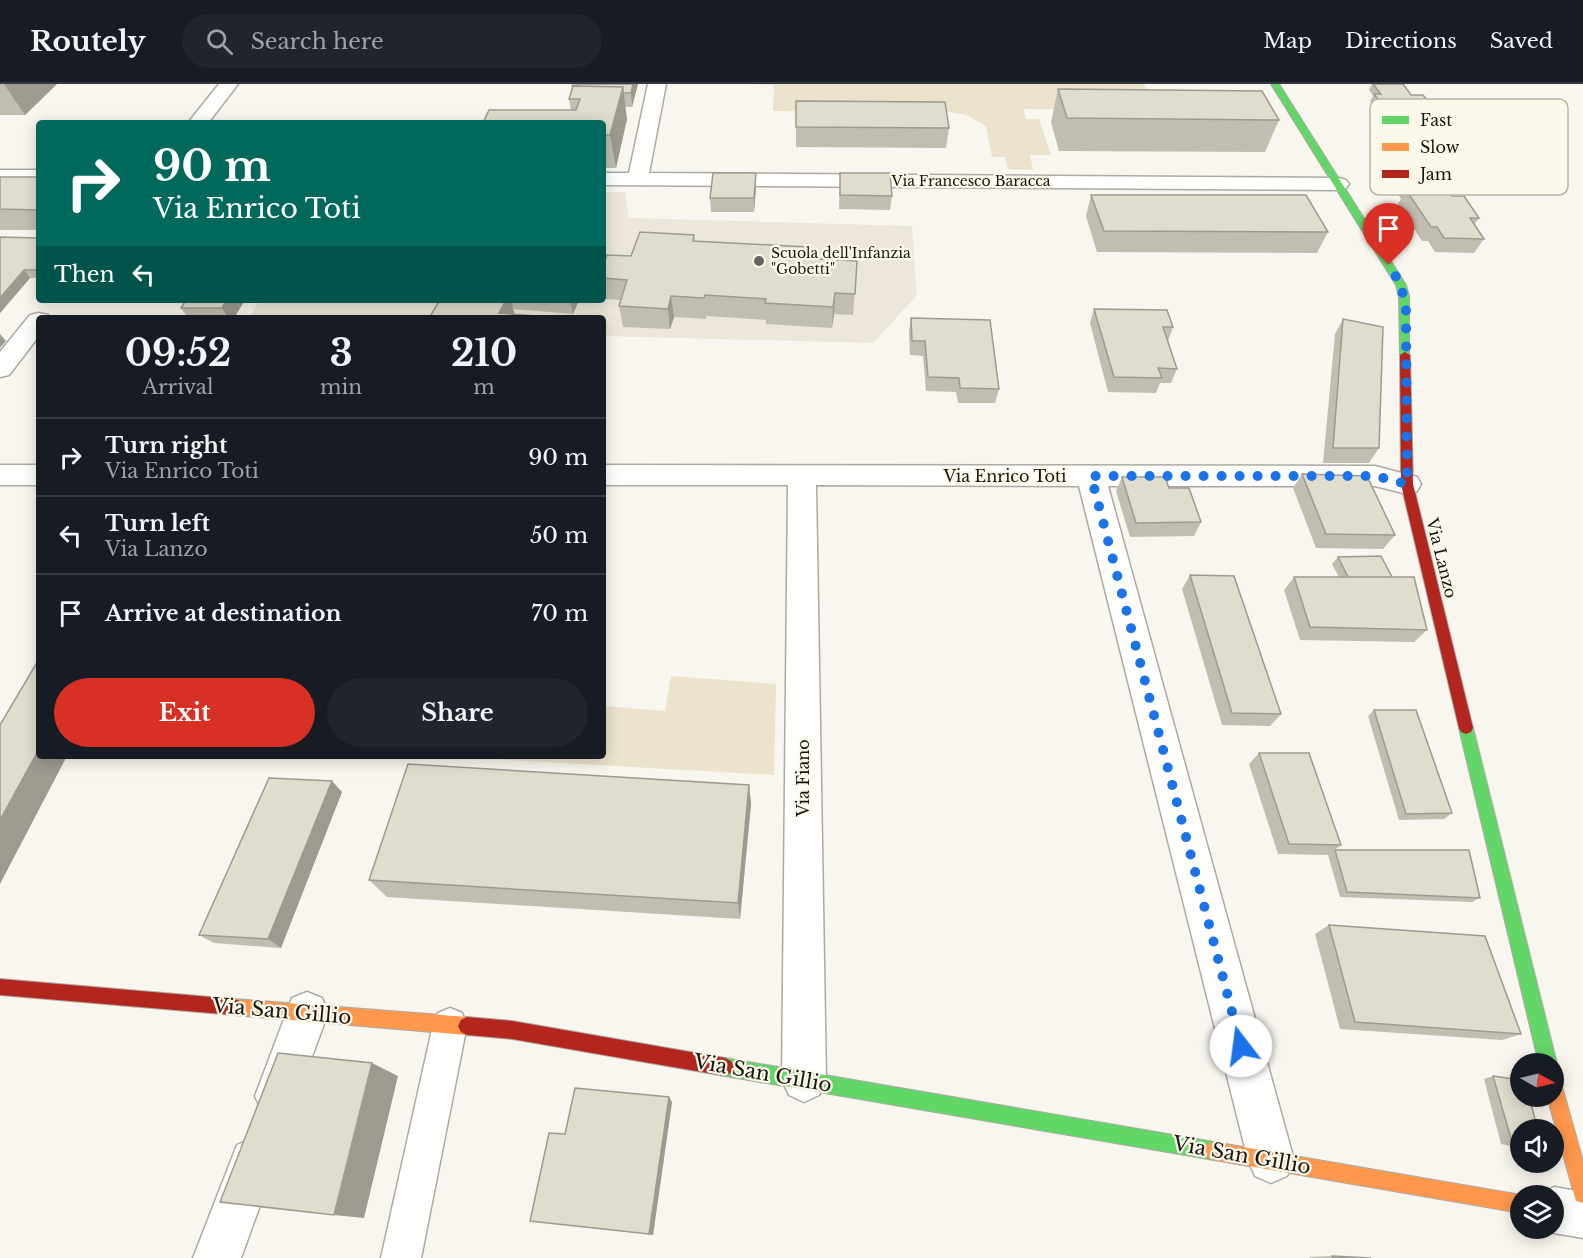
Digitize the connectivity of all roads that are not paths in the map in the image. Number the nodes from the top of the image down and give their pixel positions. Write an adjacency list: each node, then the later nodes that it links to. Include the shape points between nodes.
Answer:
1 (229, 84): 4 (street)
2 (657, 84): 8 (street)
3 (1275, 84): 9 (street, Via Lanzo)
4 (200, 120)
5 (0, 176): 6 (street)
6 (36, 176)
7 (606, 179): 8 (street, Via Francesco Baracca)
8 (638, 179): 9 (street, Via Francesco Baracca)
9 (1339, 184): 19 (street, Via Lanzo, via 1404,296)
10 (53, 303): 11 (street)
11 (43, 315)
12 (36, 324): 13 (street)
13 (0, 369)
14 (0, 475): 15 (street)
15 (36, 475)
16 (606, 475): 17 (street, Via Enrico Toti)
17 (801, 476): 18 (street, Via Enrico Toti); 24 (street, Via Fiano)
18 (1091, 476): 19 (street, Via Enrico Toti, via 1375,476); 26 (street)
19 (1407, 484): 23 (street, Via Lanzo)
20 (0, 987): 21 (street, Via San Gillio)
21 (307, 1013): 22 (street, Via San Gillio); 31 (street)
22 (450, 1025): 24 (street, Via San Gillio, via 512,1030); 32 (lane)
23 (1545, 1053)
24 (804, 1080): 26 (street, Via San Gillio)
25 (1558, 1107): 27 (street)
26 (1271, 1160): 28 (street, Via San Gillio)
27 (1583, 1194)
28 (1510, 1202)
29 (1564, 1212): 30 (street)
30 (1583, 1215)
31 (217, 1258)
32 (401, 1258)

